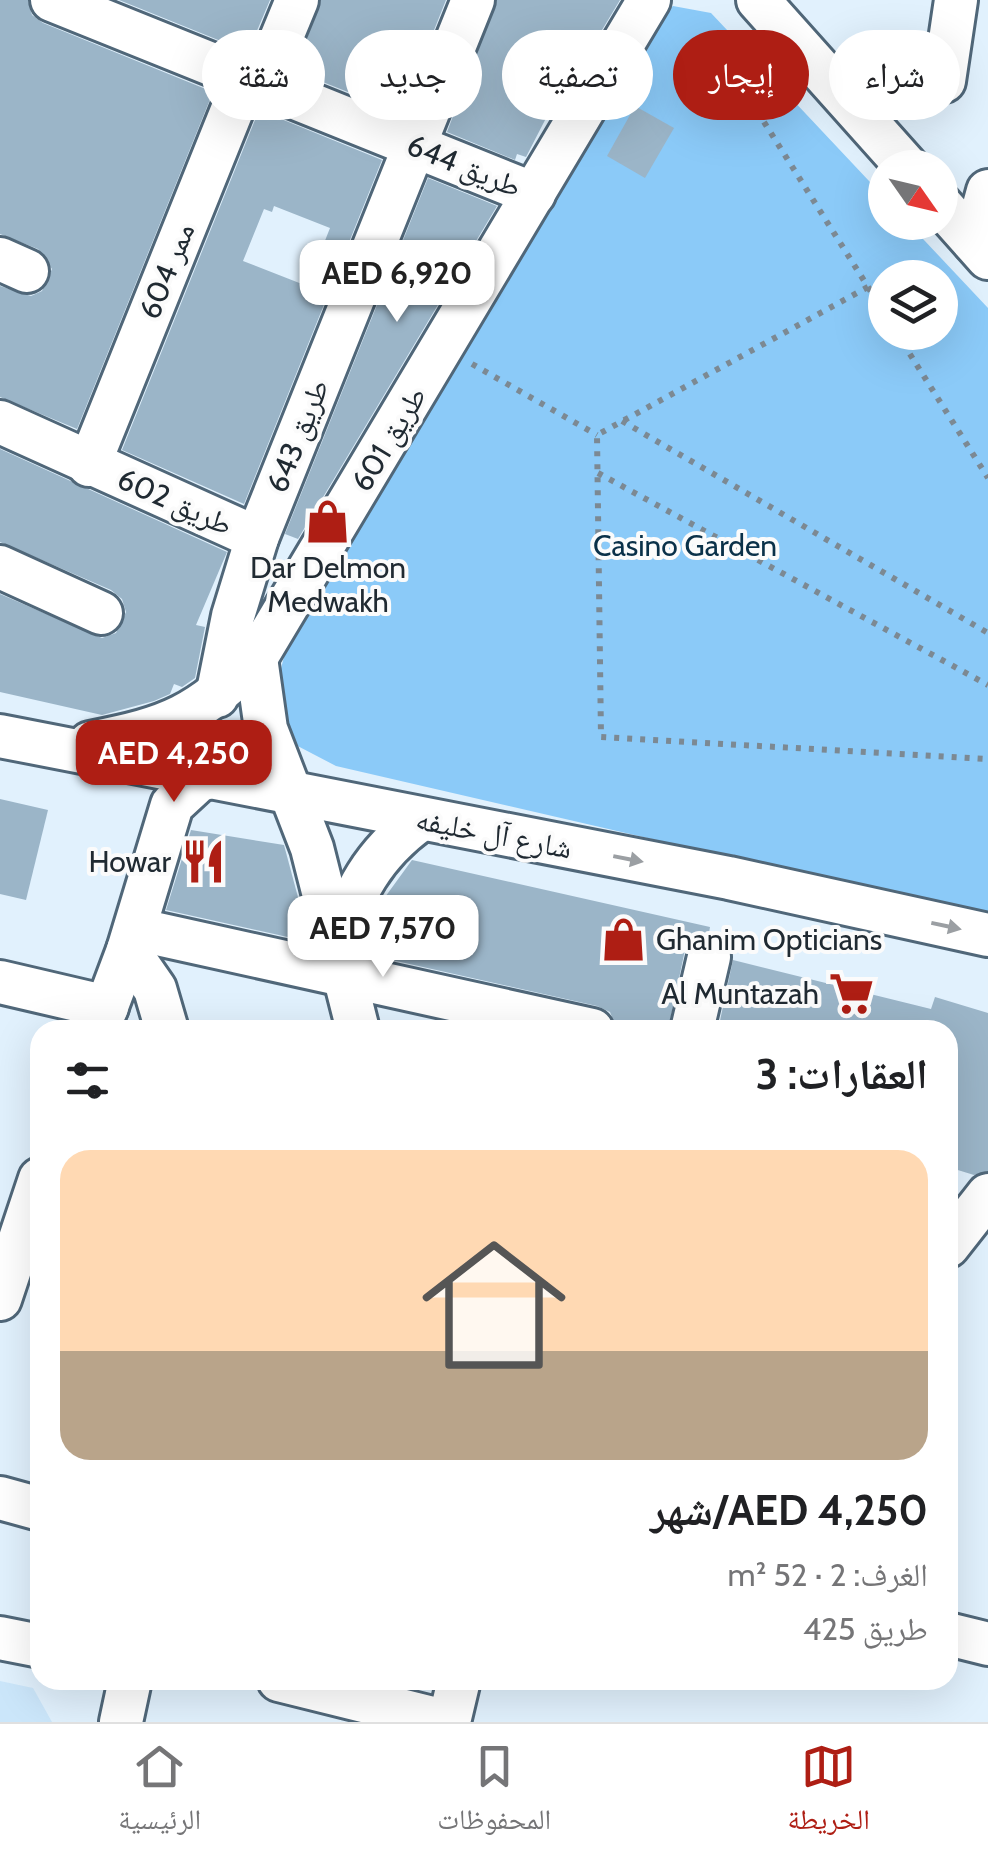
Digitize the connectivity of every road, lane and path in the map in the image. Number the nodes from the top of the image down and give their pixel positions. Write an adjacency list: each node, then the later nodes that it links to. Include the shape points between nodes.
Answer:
1 (52, 0): 7 (street, طريق 644)
2 (297, 0): 8 (street, ممر 604)
3 (473, 0): 14 (street, طريق 643)
4 (758, 0): 15 (street)
5 (956, 0): 9 (street)
6 (656, 4): 17 (street, طريق 601)
7 (121, 12): 10 (street, طريق 644)
8 (281, 30)
9 (952, 30)
10 (202, 54)
11 (325, 110): 14 (street, طريق 644)
12 (236, 120): 26 (street, ممر 604)
13 (764, 122): 20 (path)
14 (415, 146): 17 (street, طريق 644); 29 (street, طريق 643)
15 (892, 150)
16 (988, 191): 19 (street)
17 (534, 194): 21 (street, طريق 601)
18 (958, 224): 19 (street)
19 (981, 250)
20 (868, 287): 23 (path)
21 (443, 348): 25 (path); 33 (street, طريق 601)
22 (907, 350): 28 (path)
23 (622, 421): 25 (path); 32 (path)
24 (0, 422): 26 (street, طريق 602)
25 (598, 434): 27 (path)
26 (90, 464): 29 (street, طريق 602)
27 (597, 472): 34 (path); 38 (path, via 601,737)
28 (988, 478)
29 (256, 538): 35 (street, طريق 602)
30 (0, 567): 31 (street)
31 (100, 612)
32 (988, 634)
33 (256, 658): 35 (street, طريق 601); 40 (street, via 266,729)
34 (988, 685)
35 (217, 696): 37 (street, طريق 601, via 196,712 140,734)
36 (0, 736): 37 (street, شارع آل خليفه)
37 (70, 747): 39 (street, شارع آل خليفه)
38 (988, 759)
39 (214, 776): 40 (street, شارع آل خليفه); 43 (street, via 172,805)
40 (292, 792): 41 (street, شارع آل خليفه); 45 (street)
41 (420, 820): 42 (street, شارع آل خليفه, one-way to 42); 45 (street, via 375,859 358,886)
42 (988, 935)
43 (132, 940): 45 (street); 47 (street); 48 (street)
44 (709, 958): 51 (street)
45 (341, 962): 49 (street); 50 (street)
46 (0, 982): 47 (street)
47 (102, 1018)
48 (164, 1020)
49 (356, 1020)
50 (555, 1020)
51 (694, 1020)
52 (24, 1192): 55 (street)
53 (988, 1194): 54 (street)
54 (958, 1233)
55 (0, 1299)
56 (0, 1498): 57 (street)
57 (30, 1507)
58 (958, 1636): 61 (street)
59 (0, 1638): 60 (street)
60 (30, 1644)
61 (988, 1644)
62 (128, 1690): 65 (street)
63 (319, 1690): 66 (street)
64 (456, 1690): 66 (street)
65 (121, 1722)
66 (448, 1722)

